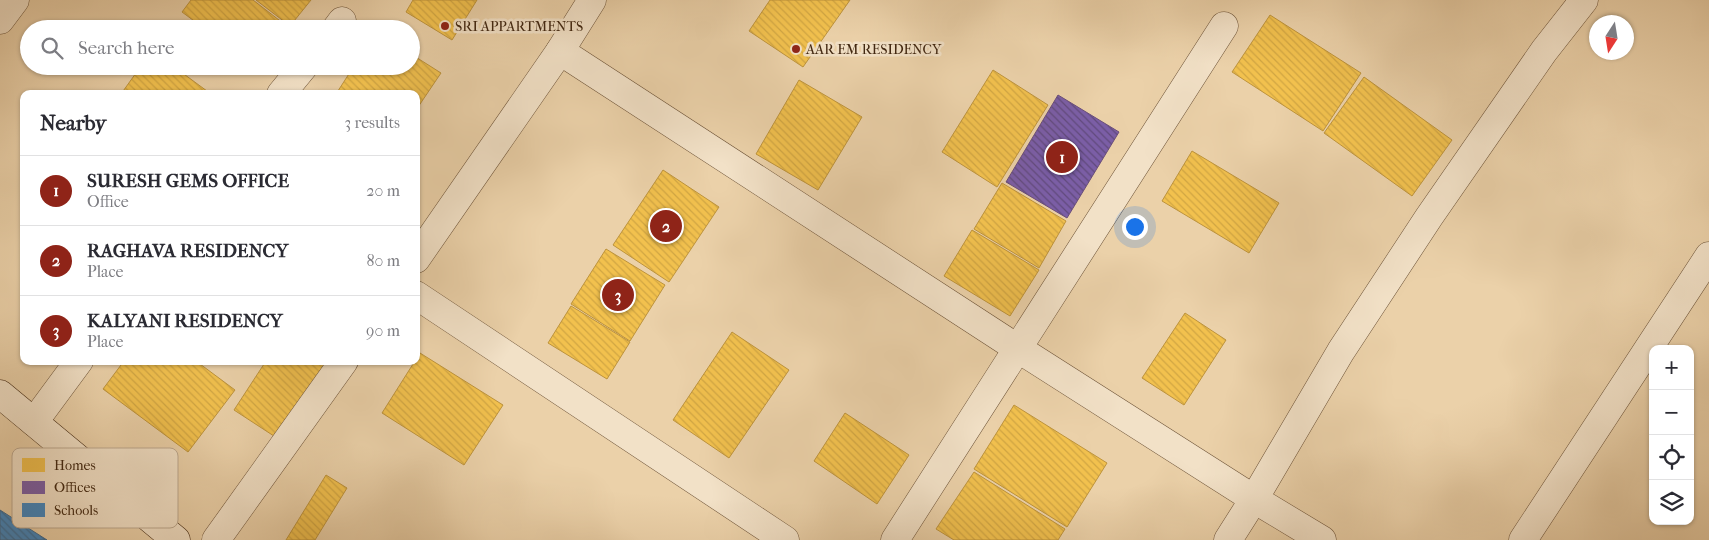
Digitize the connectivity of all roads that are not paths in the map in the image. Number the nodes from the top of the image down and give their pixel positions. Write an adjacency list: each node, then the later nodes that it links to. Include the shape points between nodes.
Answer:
1 (15, 0): 4 (street)
2 (592, 0): 6 (street)
3 (1584, 0): 18 (street, via 1544,51 1429,217 1341,351)
4 (0, 20)
5 (1224, 26): 12 (street)
6 (560, 51): 9 (street); 12 (street)
7 (297, 75): 8 (street)
8 (284, 90)
9 (420, 253)
10 (1709, 256): 26 (street)
11 (420, 298): 22 (street)
12 (1017, 348): 18 (street); 23 (street)
13 (76, 365): 16 (street)
14 (341, 365): 21 (street)
15 (0, 394): 16 (street)
16 (34, 422): 17 (street)
17 (65, 448)
18 (1254, 499): 24 (street); 25 (street)
19 (162, 528): 20 (street)
20 (176, 540)
21 (216, 540)
22 (785, 540)
23 (895, 540)
24 (1228, 540)
25 (1322, 540)
26 (1523, 540)

